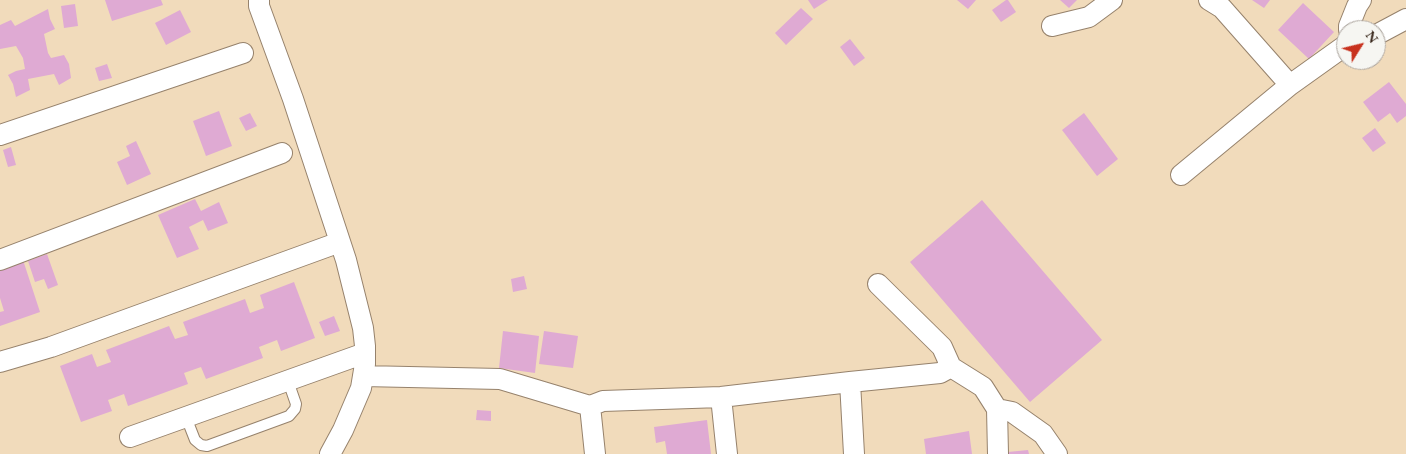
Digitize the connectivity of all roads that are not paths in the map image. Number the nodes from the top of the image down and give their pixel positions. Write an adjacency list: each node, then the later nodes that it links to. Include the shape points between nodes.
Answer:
1 (259, 0): 15 (street)
2 (1112, 0): 7 (street, via 1089,17)
3 (1361, 0): 6 (street)
4 (1219, 3): 11 (street)
5 (1406, 19): 8 (street)
6 (1351, 20)
7 (1052, 26)
8 (1386, 30)
9 (1336, 51): 11 (street)
10 (243, 53): 12 (street)
11 (1290, 85): 14 (street)
12 (0, 135)
13 (282, 153): 16 (street)
14 (1181, 175)
15 (340, 242): 18 (street, via 363,328); 19 (street)
16 (0, 260)
17 (878, 284): 20 (street, via 942,347)
18 (365, 353): 21 (street); 22 (street)
19 (0, 362)
20 (951, 367): 23 (street, via 940,373); 26 (street, via 983,387)
21 (363, 376): 25 (street, via 500,379); 29 (street, via 361,388)
22 (288, 381): 27 (street); 27 (lane, via 296,404 289,416 207,446 195,440)
23 (850, 382): 24 (street); 32 (street)
24 (721, 397): 25 (street, via 603,401); 31 (street)
25 (590, 406): 30 (street)
26 (997, 408): 33 (street); 34 (street, via 1012,412 1043,434)
27 (186, 417): 28 (street)
28 (130, 437)
29 (330, 454)
30 (595, 454)
31 (727, 454)
32 (854, 454)
33 (998, 454)
34 (1057, 454)

